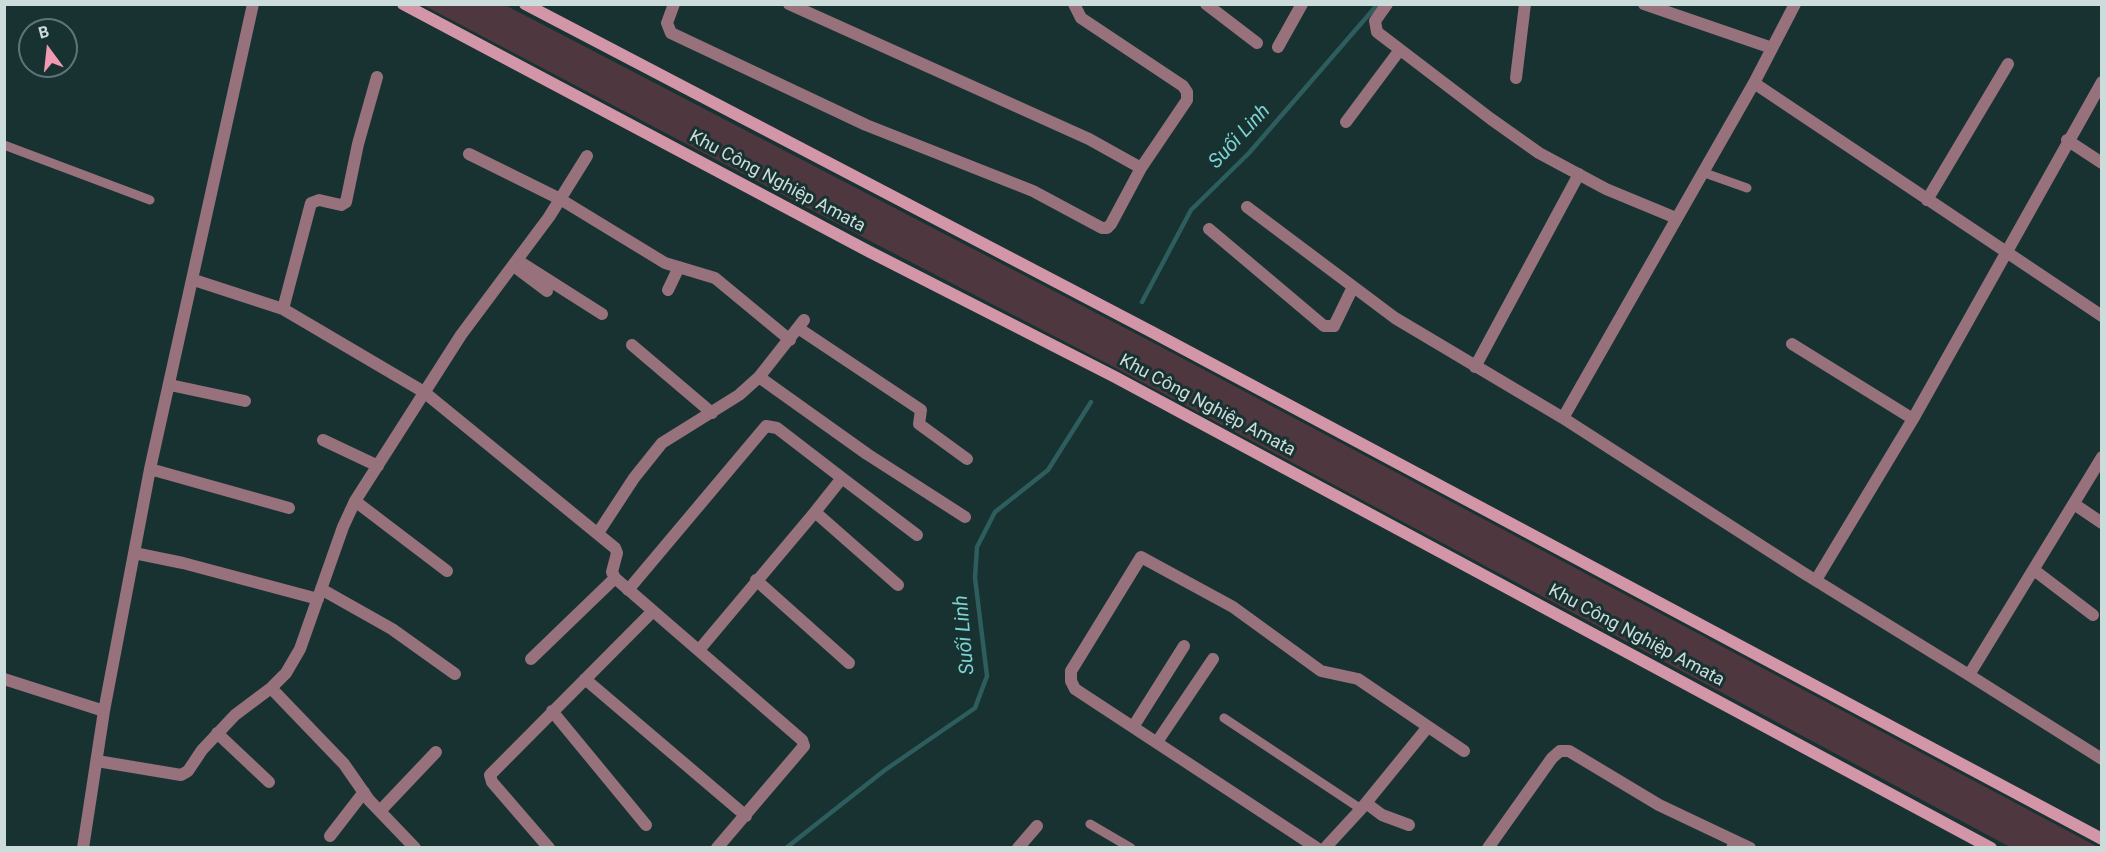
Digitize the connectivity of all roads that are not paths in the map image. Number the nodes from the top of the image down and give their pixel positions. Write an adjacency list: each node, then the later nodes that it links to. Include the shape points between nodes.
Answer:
1 (253, 4): 41 (street)
2 (403, 4): 127 (street, Khu Công Nghiệp Amata, via 868,251 1136,388)
3 (525, 4): 115 (street, via 1162,338)
4 (674, 4): 28 (street, via 668,23 671,33 866,125 1033,191 1102,228 1111,224)
5 (789, 4): 28 (street, via 1089,139)
6 (1074, 4): 28 (street, via 1081,18 1187,92 1187,100)
7 (1206, 4): 13 (street)
8 (1302, 4): 14 (street)
9 (1387, 4): 16 (street, via 1375,27)
10 (1525, 4): 19 (street)
11 (1644, 4): 15 (street)
12 (1795, 4): 15 (street)
13 (1257, 43)
14 (1278, 46)
15 (1772, 48): 21 (street)
16 (1399, 51): 22 (street); 30 (street, via 1539,153)
17 (2008, 64): 34 (street)
18 (377, 77): 45 (street, via 346,202 341,206 319,200 311,202)
19 (1516, 78)
20 (2102, 82): 23 (street)
21 (1754, 83): 29 (street); 34 (street)
22 (1346, 122)
23 (2067, 140): 27 (street); 38 (street)
24 (4, 145): 33 (lane)
25 (469, 153): 32 (street)
26 (587, 156): 32 (street)
27 (2102, 163)
28 (1141, 168)
29 (1702, 172): 31 (lane); 36 (street)
30 (1579, 174): 36 (street); 51 (street)
31 (1747, 188)
32 (560, 199): 39 (street); 40 (street, via 665,263)
33 (150, 200)
34 (1927, 200): 38 (street)
35 (1247, 207): 42 (street)
36 (1676, 218): 57 (street)
37 (1209, 229): 42 (street, via 1324,326 1334,326)
38 (2006, 253): 47 (street); 58 (street)
39 (515, 263): 44 (street); 46 (street); 54 (street)
40 (679, 267): 43 (street); 48 (street, via 715,278)
41 (194, 280): 45 (street); 53 (street)
42 (1353, 287): 51 (street)
43 (668, 290)
44 (547, 291)
45 (283, 309): 54 (street)
46 (602, 315)
47 (2102, 316)
48 (790, 340): 52 (street); 61 (street, via 801,324 921,410 919,424)
49 (1792, 344): 58 (street)
50 (632, 345): 56 (street)
51 (1475, 367): 57 (street)
52 (759, 376): 56 (street); 69 (street)
53 (170, 385): 55 (street); 63 (street)
54 (424, 392): 62 (street); 71 (street)
55 (245, 401)
56 (712, 413): 71 (street, via 662,443)
57 (1563, 418): 78 (street)
58 (1913, 419): 78 (street)
59 (323, 440): 62 (street)
60 (2101, 458): 66 (street)
61 (967, 459)
62 (378, 466): 65 (street)
63 (150, 470): 67 (street); 73 (street)
64 (842, 478): 68 (street); 72 (street); 80 (street, via 777,428 766,426)
65 (355, 501): 75 (street); 81 (street)
66 (2074, 504): 70 (street); 74 (street)
67 (289, 508)
68 (815, 512): 77 (street); 79 (street)
69 (965, 518)
70 (2102, 523)
71 (598, 533): 76 (street, via 617,553 612,566)
72 (918, 535)
73 (134, 553): 81 (street); 94 (street)
74 (2034, 570): 83 (street); 90 (street)
75 (447, 571)
76 (615, 578): 80 (street); 86 (street)
77 (756, 580): 85 (street); 88 (street)
78 (1816, 580): 90 (street)
79 (898, 585)
80 (628, 590): 82 (street)
81 (319, 594): 89 (street, via 392,629); 93 (street, via 293,663)
82 (653, 610): 85 (street); 92 (street)
83 (2093, 615)
84 (1184, 646): 97 (street)
85 (699, 650): 109 (street, via 804,743)
86 (531, 659)
87 (1213, 659): 100 (street)
88 (849, 663)
89 (455, 674)
90 (1969, 675): 103 (street)
91 (4, 679): 94 (street)
92 (585, 679): 95 (street); 109 (street)
93 (271, 688): 99 (street); 106 (street, via 344,764)
94 (104, 711): 104 (street)
95 (552, 711): 111 (street); 119 (street, via 490,775)
96 (1224, 718): 107 (lane)
97 (1133, 727): 98 (street, via 1075,689 1071,671 1141,557 1233,607 1321,671 1358,680); 100 (street)
98 (1427, 728): 101 (street); 107 (street)
99 (217, 733): 104 (street, via 181,775); 105 (street)
100 (1157, 742): 123 (street)
101 (1464, 750)
102 (436, 752): 108 (street)
103 (2102, 759)
104 (97, 761): 117 (street)
105 (269, 782)
106 (364, 792): 108 (street); 114 (street)
107 (1364, 806): 112 (street); 124 (street)
108 (380, 811): 118 (street)
109 (746, 816): 120 (street)
110 (1090, 824): 122 (lane)
111 (646, 825)
112 (1409, 825)
113 (1037, 826): 121 (street)
114 (330, 836)
115 (2102, 840)
116 (1733, 844): 125 (street, via 1569,751 1560,751); 126 (street)
117 (83, 848)
118 (415, 848)
119 (549, 848)
120 (717, 848)
121 (1018, 848)
122 (1131, 848)
123 (1317, 848)
124 (1325, 848)
125 (1488, 848)
126 (1750, 848)
127 (1991, 848)

